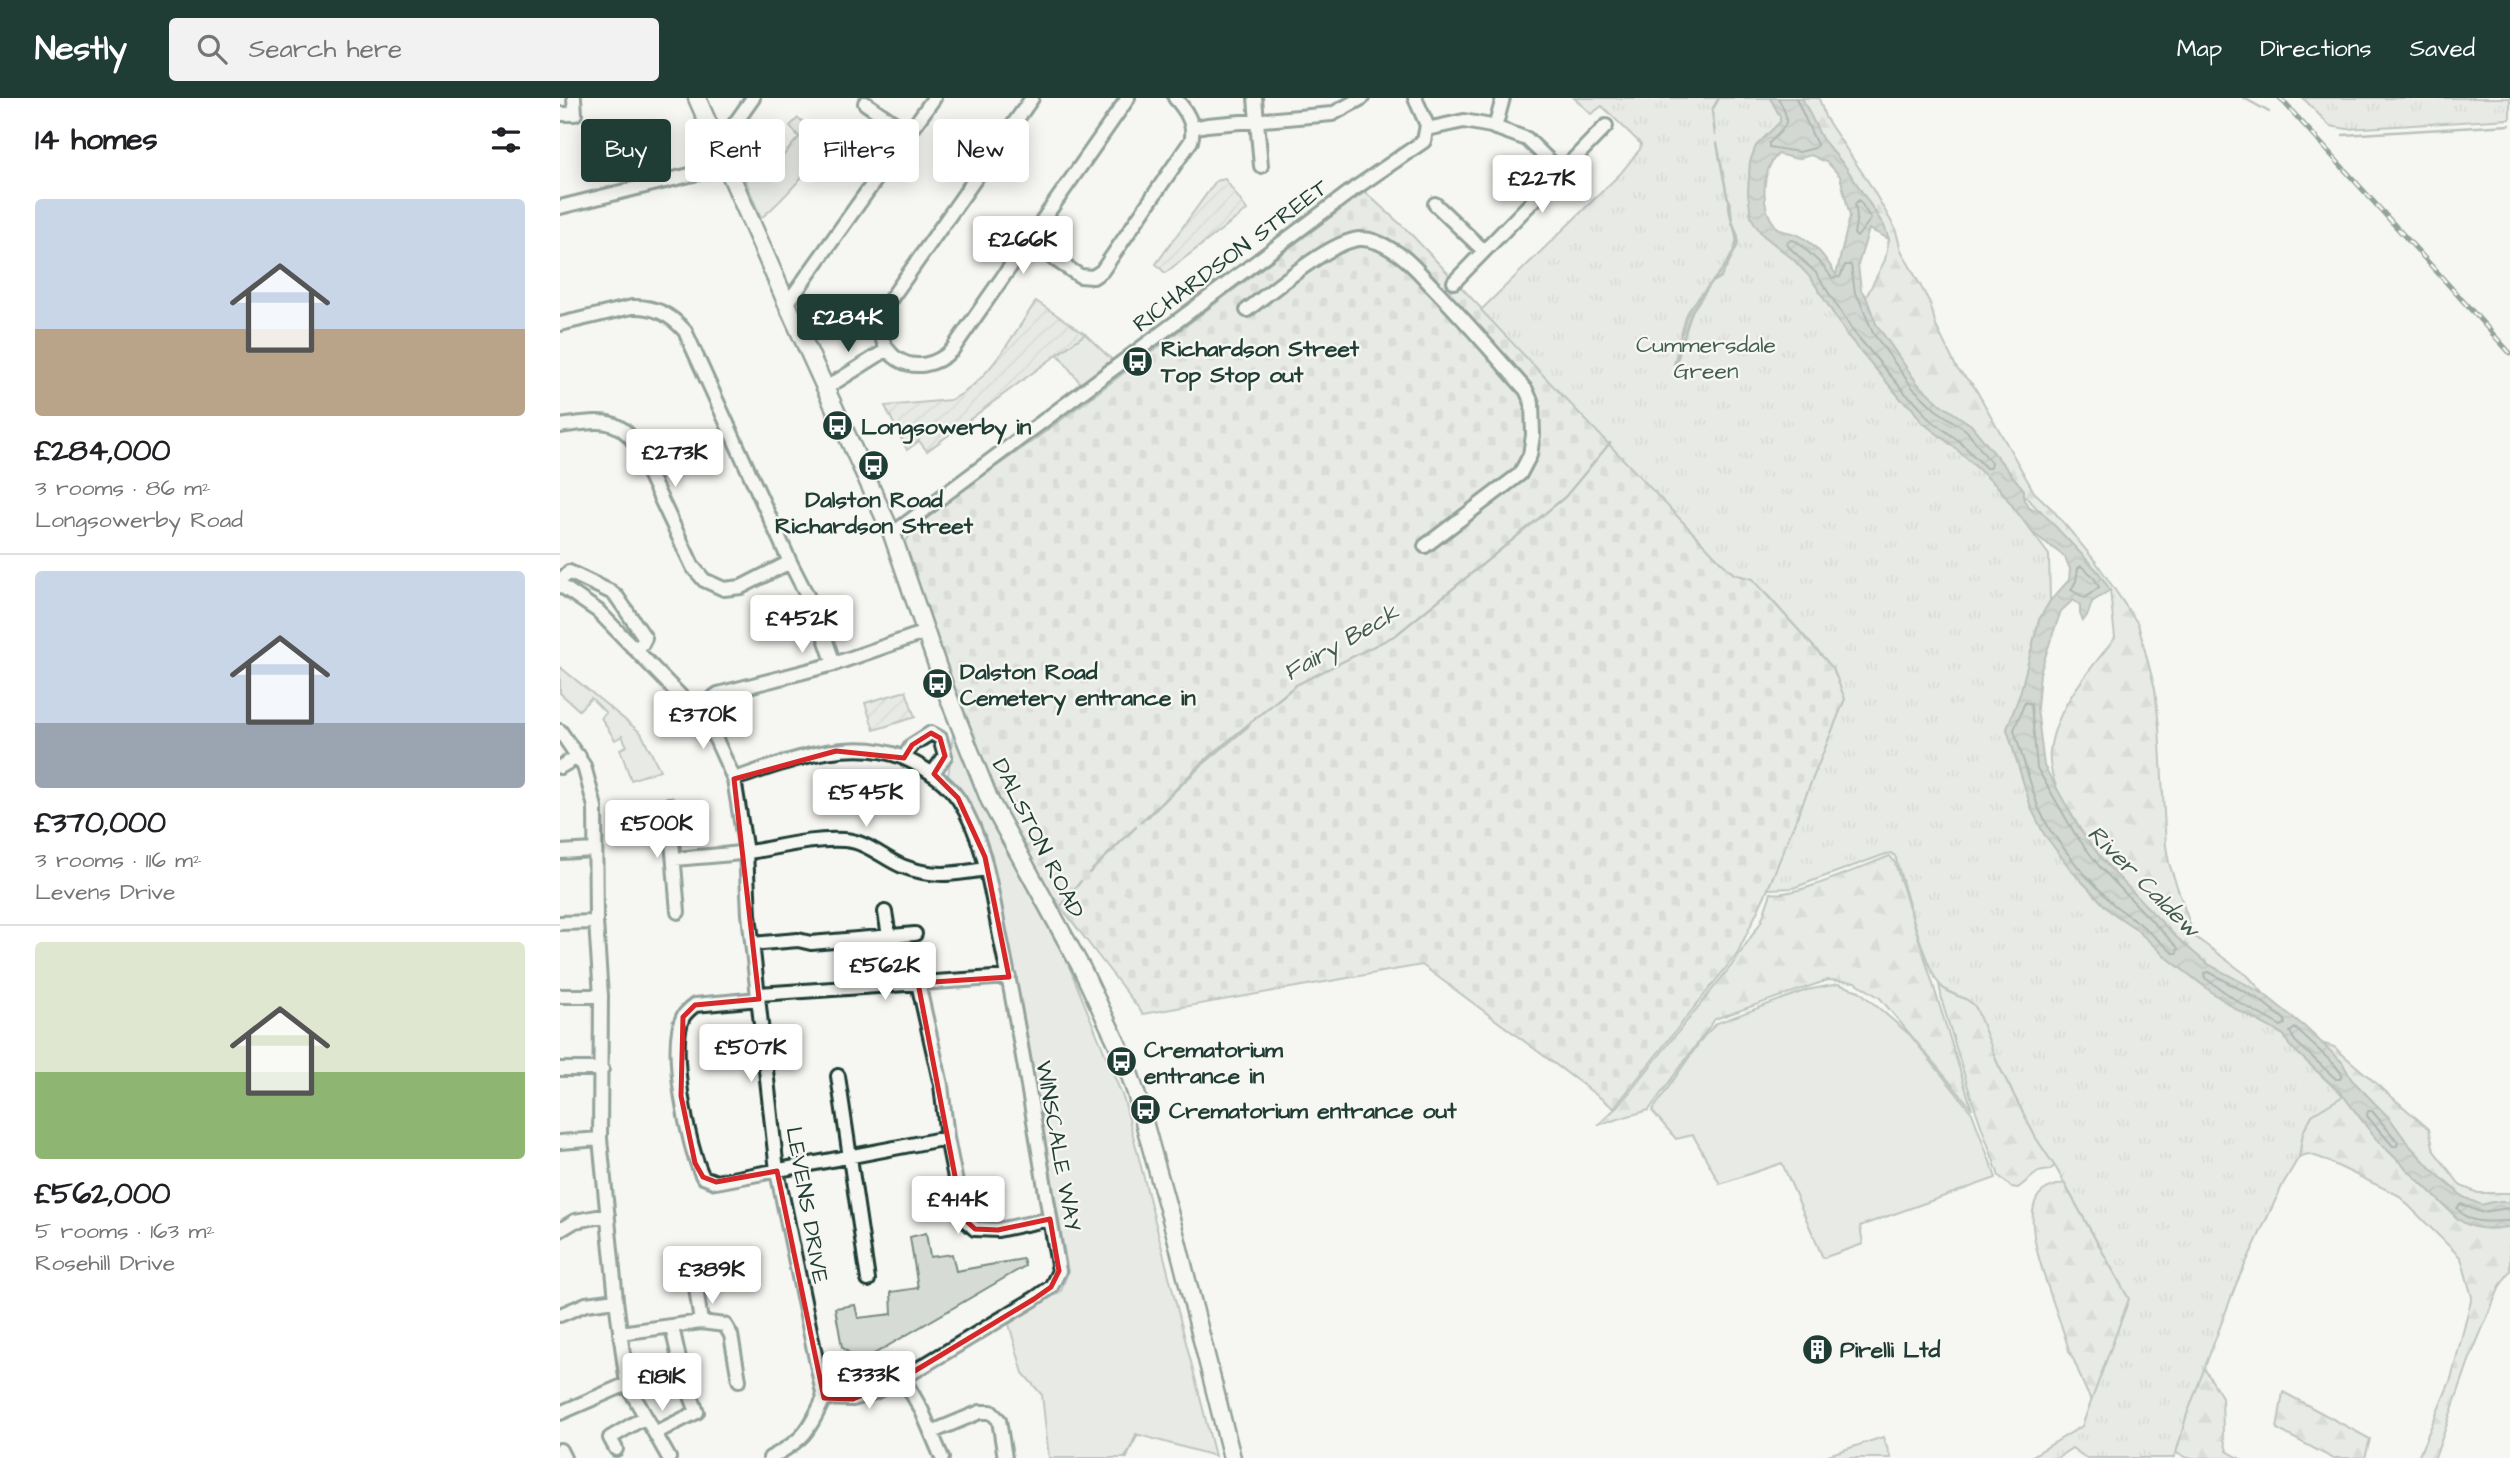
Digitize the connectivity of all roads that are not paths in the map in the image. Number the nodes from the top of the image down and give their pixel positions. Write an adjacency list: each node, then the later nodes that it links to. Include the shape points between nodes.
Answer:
1 (574, 98): 14 (street, via 575,114)
2 (697, 98): 15 (main road, DALSTON ROAD)
3 (753, 98): 16 (street)
4 (934, 98): 18 (street)
5 (1032, 98): 37 (street, via 887,303 880,328)
6 (1129, 98): 31 (street)
7 (1175, 98): 21 (street)
8 (1255, 98): 19 (street)
9 (1362, 98): 19 (street, via 1332,114)
10 (1415, 98): 23 (street)
11 (1503, 98): 22 (street)
12 (866, 100): 13 (street); 17 (street)
13 (855, 113)
14 (560, 114)
15 (707, 119)
16 (738, 119)
17 (891, 119)
18 (919, 120)
19 (1257, 120): 21 (street); 24 (street)
20 (1606, 126): 25 (street)
21 (1193, 128): 31 (street, via 1191,141 1102,271 1093,277 1080,276)
22 (1495, 128): 23 (street, via 1464,121); 25 (street, via 1527,139)
23 (1427, 129): 40 (street, RICHARDSON STREET, via 1422,143)
24 (1261, 166)
25 (1561, 172): 32 (street)
26 (685, 176): 30 (street)
27 (733, 182): 34 (main road, DALSTON ROAD)
28 (875, 182): 34 (street)
29 (1435, 204): 32 (street)
30 (560, 207)
31 (1027, 241): 37 (street, via 945,356 915,366)
32 (1484, 251): 33 (street)
33 (1454, 282)
34 (787, 304): 38 (main road, DALSTON ROAD)
35 (1247, 310): 41 (street, via 1331,251 1359,239 1374,241 1408,262 1526,390 1532,403 1533,435 1520,474)
36 (560, 324): 42 (street, via 632,306 660,311 677,322 690,338)
37 (888, 349): 38 (street)
38 (826, 388): 40 (main road, DALSTON ROAD)
39 (560, 426): 42 (street, via 602,421 627,433 694,567 710,584 724,589 740,587)
40 (892, 534): 44 (main road, DALSTON ROAD)
41 (1425, 546)
42 (790, 562): 46 (street, via 817,615)
43 (560, 583): 45 (street, LEVENS DRIVE, via 598,611); 45 (street, via 569,572 617,597 645,638)
44 (926, 632): 46 (street); 105 (main road, DALSTON ROAD, via 990,801 1082,969 1124,1058 1176,1237)
45 (635, 649): 47 (street, LEVENS DRIVE)
46 (834, 664): 47 (street, via 718,694)
47 (695, 711): 53 (street, LEVENS DRIVE, via 713,733)
48 (560, 731): 49 (street)
49 (579, 756): 51 (street); 55 (street, via 594,800)
50 (904, 758): 52 (street, WINSCALE WAY); 52 (street, via 912,745 930,733 940,738 945,756); 53 (street, WINSCALE WAY, via 836,751)
51 (560, 767)
52 (932, 774): 59 (street, WINSCALE WAY, via 958,799 975,831)
53 (734, 779): 57 (street, LEVENS DRIVE)
54 (669, 805): 58 (street)
55 (594, 850): 56 (street); 62 (street)
56 (560, 852)
57 (746, 852): 58 (street); 59 (street, via 847,840 923,873); 66 (street, LEVENS DRIVE)
58 (674, 859): 60 (street)
59 (986, 869): 67 (street, WINSCALE WAY)
60 (678, 912)
61 (885, 912): 65 (street)
62 (596, 922): 63 (street); 70 (street)
63 (560, 923)
64 (915, 934): 65 (street)
65 (889, 936): 66 (street)
66 (752, 944): 71 (street, LEVENS DRIVE)
67 (1009, 977): 68 (street); 81 (street, WINSCALE WAY)
68 (918, 983): 71 (street); 75 (street, via 941,1085)
69 (560, 996): 70 (street)
70 (601, 996): 73 (street)
71 (759, 997): 79 (street, LEVENS DRIVE); 79 (street, via 695,1004 683,1017 678,1048 681,1096 702,1177 716,1182)
72 (560, 1069): 73 (street)
73 (601, 1069): 76 (street)
74 (838, 1076): 78 (street)
75 (947, 1138): 78 (street); 81 (street, via 963,1218 975,1229 998,1230)
76 (600, 1139): 77 (street); 80 (street)
77 (560, 1142)
78 (852, 1156): 79 (street); 84 (street)
79 (777, 1171): 93 (street, LEVENS DRIVE)
80 (608, 1215): 82 (street); 85 (street)
81 (1050, 1219): 90 (street, WINSCALE WAY, via 1059,1271 1051,1287)
82 (560, 1230)
83 (746, 1264): 87 (street, via 700,1275 695,1281)
84 (869, 1280)
85 (616, 1300): 86 (street, via 586,1304); 89 (street)
86 (560, 1315)
87 (701, 1322): 88 (street); 91 (street, via 725,1325)
88 (672, 1327): 89 (street); 97 (street, via 697,1412)
89 (620, 1333): 92 (street)
90 (903, 1378): 93 (street, WINSCALE WAY, via 853,1399); 96 (street)
91 (739, 1380)
92 (627, 1384): 94 (street); 95 (street)
93 (824, 1398): 102 (street, via 809,1430)
94 (560, 1413)
95 (645, 1417): 97 (street); 98 (street, via 610,1438)
96 (932, 1432): 103 (street); 104 (street, via 980,1412 991,1412 999,1420)
97 (655, 1433): 101 (street)
98 (616, 1449)
99 (560, 1450): 100 (street)
100 (565, 1458)
101 (669, 1458)
102 (770, 1458)
103 (942, 1458)
104 (1005, 1458)
105 (1232, 1458)

